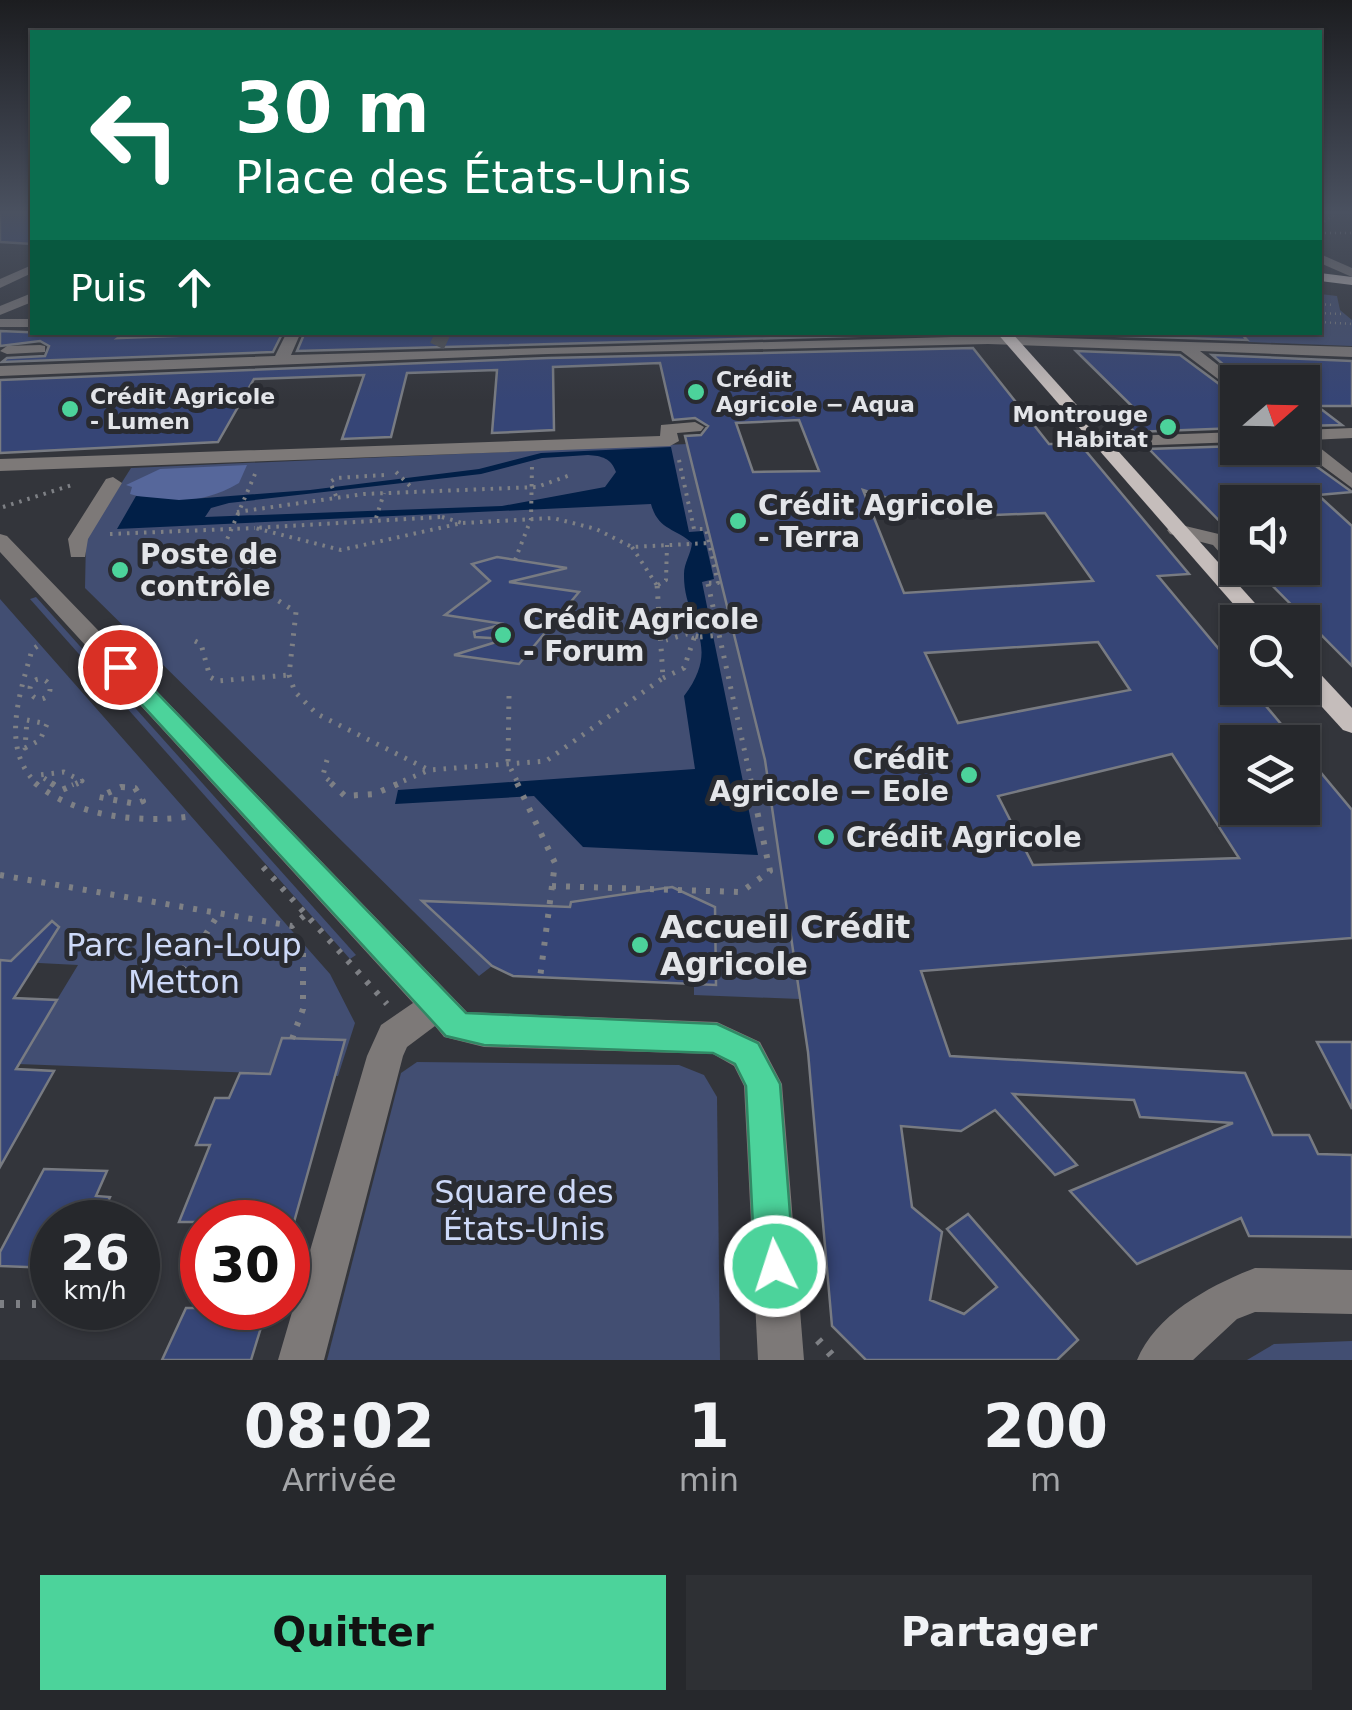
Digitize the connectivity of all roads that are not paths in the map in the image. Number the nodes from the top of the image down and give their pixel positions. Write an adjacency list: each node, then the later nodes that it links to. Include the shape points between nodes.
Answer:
1 (1325, 274): 2 (main road)
2 (1352, 277)
3 (30, 298): 4 (street)
4 (0, 311): 5 (street)
5 (30, 311)
6 (0, 323): 7 (street)
7 (30, 323)
8 (293, 335): 18 (street)
9 (555, 335): 15 (street)
10 (1006, 336): 11 (street); 13 (street); 25 (main road)
11 (752, 338): 15 (street)
12 (440, 342): 15 (street); 18 (street)
13 (1184, 346): 17 (street); 20 (street)
14 (40, 349): 16 (street)
15 (548, 350)
16 (2, 352)
17 (1352, 352)
18 (281, 360): 19 (street)
19 (0, 370)
20 (1220, 375)
21 (695, 428): 27 (street, via 667,428 670,441)
22 (1352, 434): 23 (street)
23 (1320, 437)
24 (1220, 438): 25 (street)
25 (1102, 442): 32 (main road)
26 (1320, 454): 30 (street)
27 (170, 462): 29 (street); 29 (street)
28 (0, 465): 29 (street)
29 (102, 474): 34 (street)
30 (1352, 482)
31 (2, 524): 40 (street)
32 (1176, 530): 33 (street); 35 (main road)
33 (1220, 540)
34 (78, 554)
35 (1220, 577)
36 (1227, 585): 37 (main road)
37 (1246, 605)
38 (1320, 689): 39 (main road)
39 (1352, 724)
40 (437, 1005): 42 (street, via 394,1036 385,1056); 43 (street, via 469,1030 717,1038 747,1054 763,1084)
41 (1352, 1292): 44 (street, via 1255,1290 1222,1303)
42 (301, 1360)
43 (782, 1360)
44 (1160, 1360)

